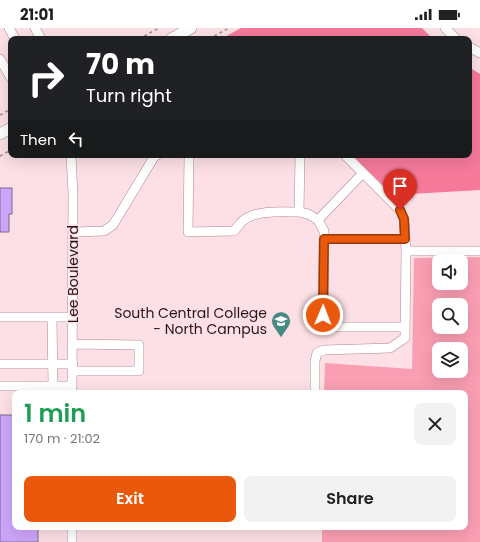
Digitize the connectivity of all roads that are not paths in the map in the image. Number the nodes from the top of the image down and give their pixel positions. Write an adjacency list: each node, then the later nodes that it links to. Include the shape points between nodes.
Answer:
1 (3, 28): 4 (street)
2 (191, 28): 5 (main road)
3 (445, 28): 6 (street)
4 (0, 30)
5 (176, 36)
6 (453, 36)
7 (0, 59): 8 (street)
8 (8, 73)
9 (71, 158): 17 (street, Lee Boulevard)
10 (153, 158): 17 (street, via 114,225 104,231)
11 (189, 158): 15 (street, via 188,232 234,231 244,219 255,215)
12 (300, 158): 15 (street)
13 (348, 158): 14 (street)
14 (363, 173): 16 (street); 19 (street, via 400,210 404,219)
15 (299, 212): 16 (street)
16 (318, 220): 18 (street, via 324,231)
17 (73, 232): 24 (street, Lee Boulevard)
18 (324, 239): 19 (street); 25 (street, via 323,327)
19 (405, 239): 21 (street)
20 (480, 251): 21 (street)
21 (406, 252): 25 (street)
22 (0, 317): 23 (street)
23 (52, 317): 24 (street); 28 (street)
24 (73, 317): 26 (street, Lee Boulevard)
25 (405, 327): 33 (street, via 405,338 390,348 317,352)
26 (73, 344): 29 (street, Lee Boulevard); 29 (street, via 139,344 139,371)
27 (0, 364): 28 (street)
28 (53, 364): 29 (street); 31 (street)
29 (72, 368): 32 (street, Lee Boulevard)
30 (0, 386): 31 (street)
31 (53, 386): 32 (street)
32 (72, 389)
33 (315, 390)
34 (72, 530): 35 (street)
35 (72, 542)

